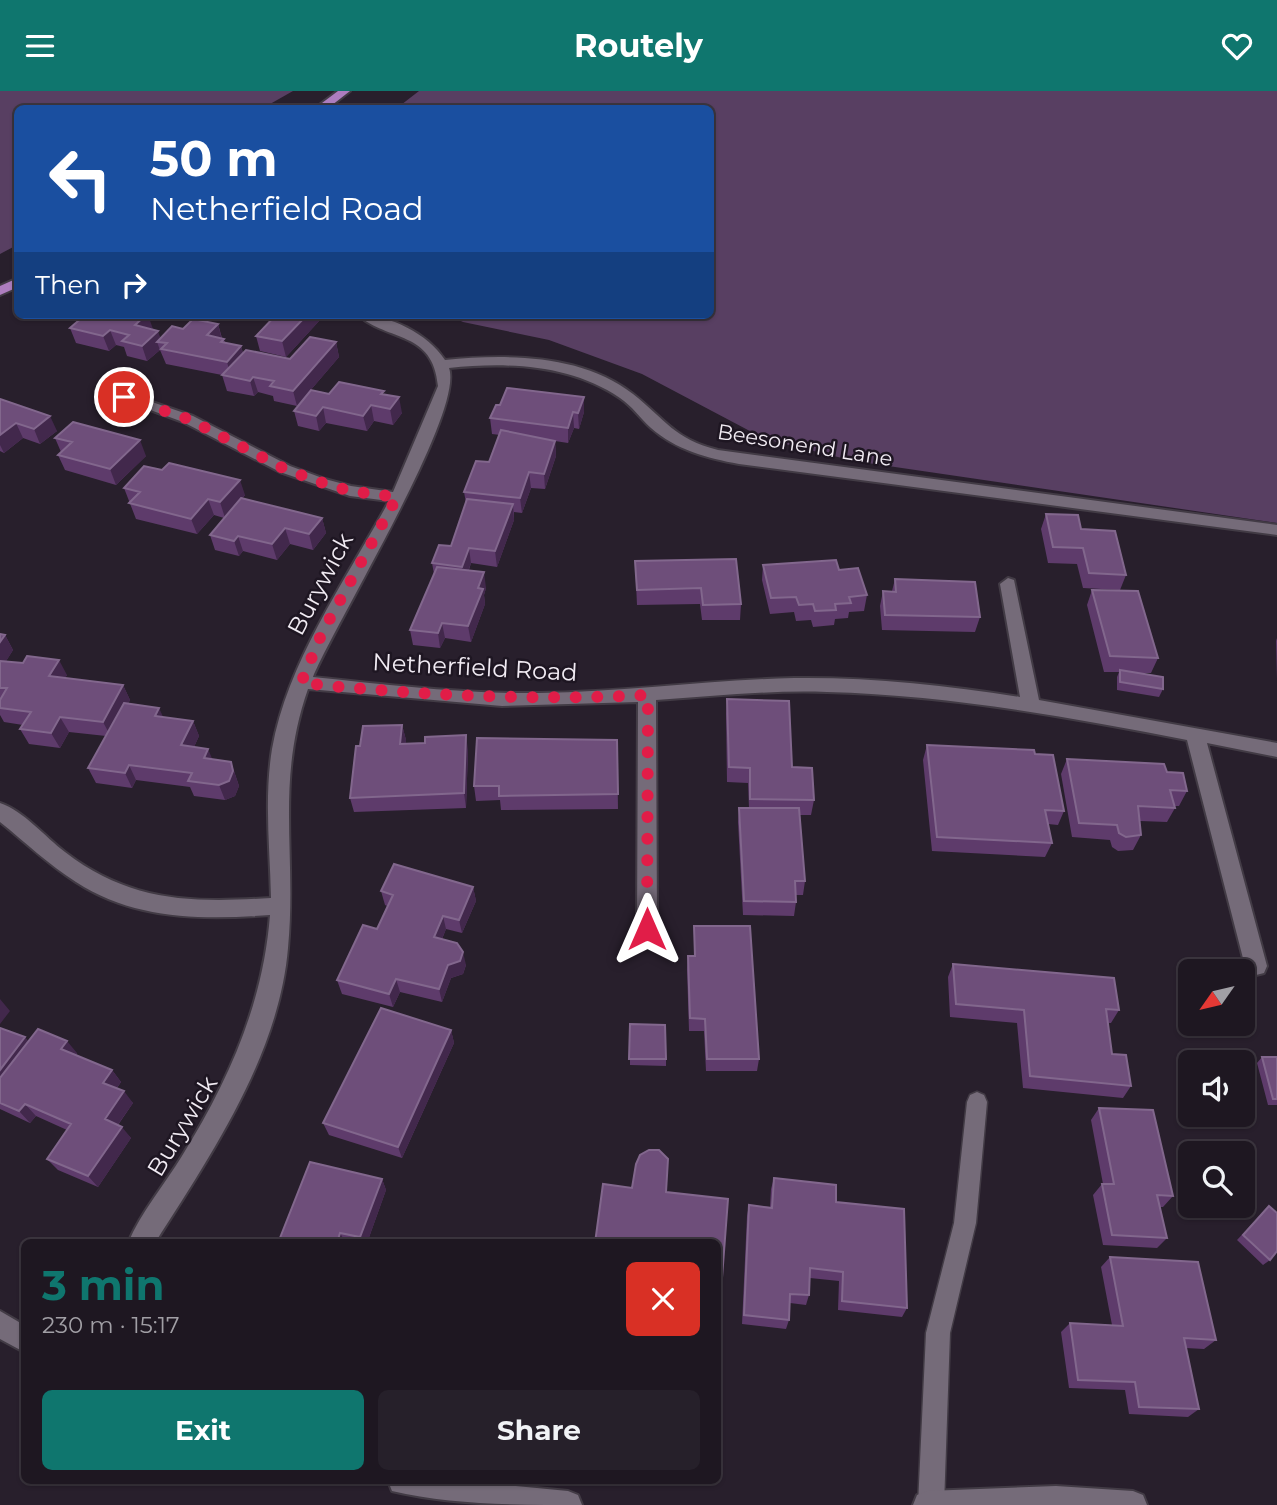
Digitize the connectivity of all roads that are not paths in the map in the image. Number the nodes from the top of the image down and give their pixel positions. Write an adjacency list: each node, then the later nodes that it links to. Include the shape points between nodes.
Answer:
1 (345, 91): 2 (main road)
2 (325, 105)
3 (374, 319): 4 (street, via 413,337)
4 (443, 364): 6 (street, Burywick, via 445,386); 7 (street, Beesonend Lane, via 515,360 578,374 625,395 685,445 739,460)
5 (103, 390): 6 (street, via 188,419 320,482)
6 (397, 497): 9 (street, Burywick, via 322,633)
7 (1277, 530)
8 (1008, 584): 11 (street)
9 (301, 683): 10 (street, Netherfield Road, via 469,696 568,699); 15 (street, Burywick, via 277,771)
10 (648, 695): 11 (street, Netherfield Road, via 826,685 913,689); 16 (street)
11 (1031, 705): 12 (street, Netherfield Road)
12 (1195, 735): 13 (street, Netherfield Road); 17 (street)
13 (1277, 750)
14 (0, 811): 15 (street, via 76,870 114,893 205,911)
15 (281, 907): 19 (street, Burywick, via 270,990 240,1078 205,1143)
16 (647, 929)
17 (1256, 967)
18 (977, 1102): 25 (lane, via 965,1223 938,1333)
19 (143, 1239)
20 (0, 1324): 21 (street)
21 (21, 1337)
22 (412, 1484): 23 (street)
23 (469, 1501): 24 (street)
24 (569, 1505)
25 (929, 1505): 26 (street, via 1056,1500)
26 (1133, 1505)

